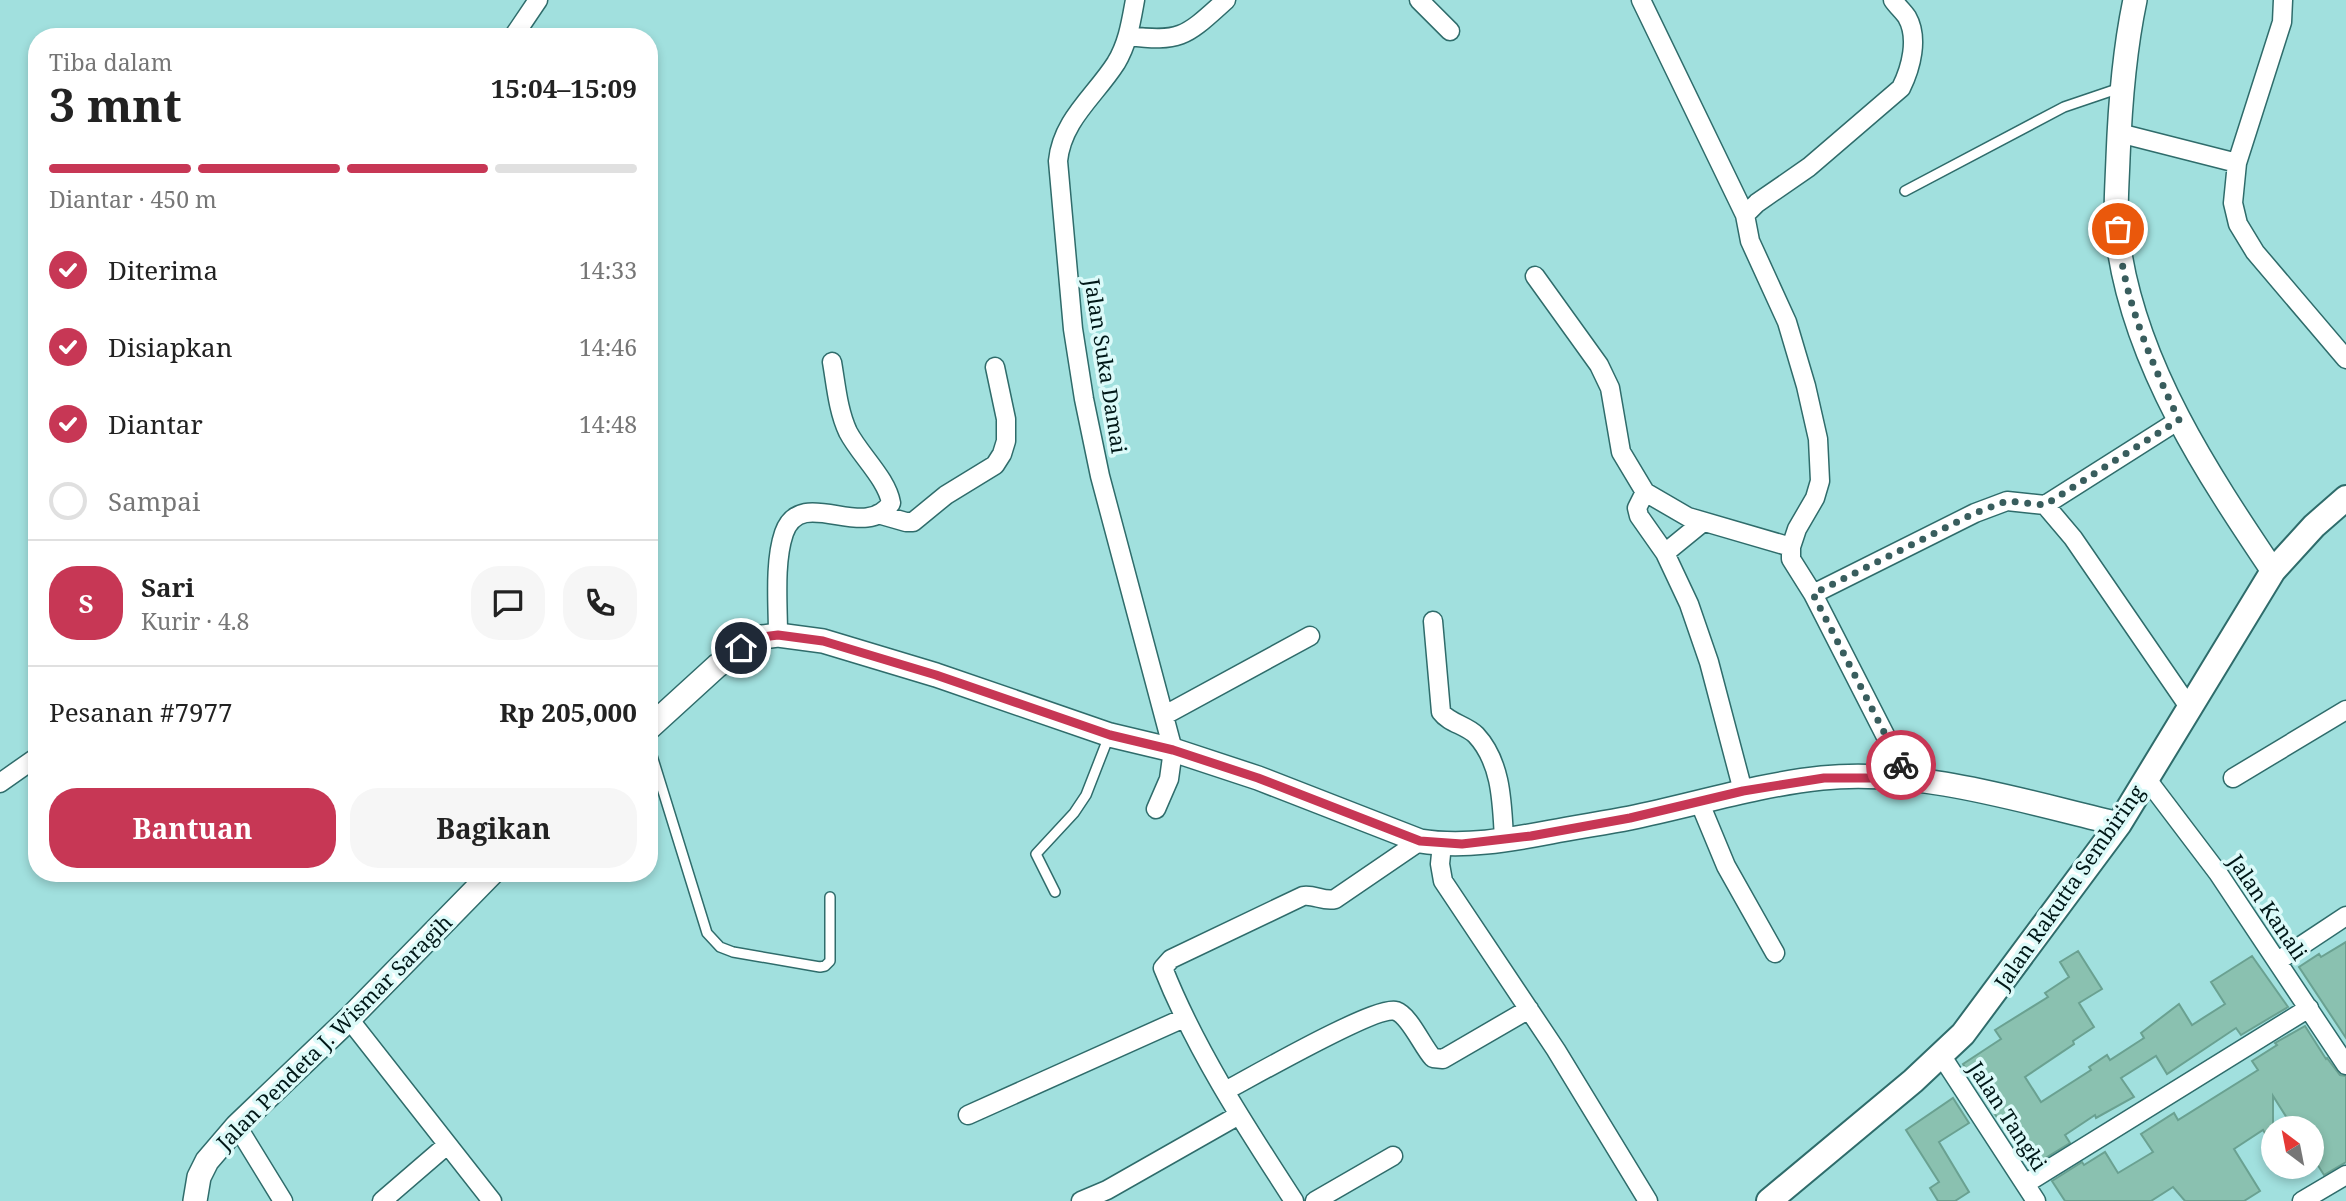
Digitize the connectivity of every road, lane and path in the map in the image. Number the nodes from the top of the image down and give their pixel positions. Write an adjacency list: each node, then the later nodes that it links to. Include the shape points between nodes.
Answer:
1 (538, 0): 9 (street)
2 (1135, 0): 11 (street, Jalan Suka Damai)
3 (1226, 0): 11 (street, via 1182,36 1160,40)
4 (1419, 0): 10 (street)
5 (1641, 0): 16 (street)
6 (1893, 0): 16 (street, via 1913,32 1909,71 1901,88)
7 (2135, 0): 12 (street)
8 (2283, 0): 14 (street, via 2283,22)
9 (519, 28)
10 (1450, 31)
11 (1129, 36): 36 (street, Jalan Suka Damai, via 1116,63 1067,128 1058,161 1084,399 1100,476)
12 (2122, 87): 13 (street); 15 (lane, via 2064,107)
13 (2119, 133): 14 (street); 21 (street, via 2119,248 2139,326)
14 (2237, 163): 18 (street, via 2233,203 2238,224 2255,253)
15 (1905, 191)
16 (1745, 215): 27 (street, via 1750,241 1787,322 1818,439 1820,481)
17 (1535, 276): 22 (street, via 1599,365 1610,387 1621,452)
18 (2346, 359)
19 (832, 362): 25 (street, via 848,431 889,492 891,503)
20 (995, 367): 25 (street, via 1006,441 995,465 913,522)
21 (2179, 420): 24 (street); 29 (street)
22 (1645, 492): 26 (street); 28 (street, via 1637,508 1639,516)
23 (2346, 498): 29 (main road, Jalan Rakutta Sembiring)
24 (2045, 505): 30 (street, via 2007,501 1975,513); 34 (street, via 2073,538)
25 (878, 514): 32 (street, via 866,519 810,512 799,513 792,520 779,552)
26 (1703, 522): 27 (street); 28 (street)
27 (1791, 547): 30 (street, via 1791,559)
28 (1665, 553): 46 (street, via 1709,662)
29 (2273, 570): 34 (main road, Jalan Rakutta Sembiring)
30 (1813, 594): 42 (street)
31 (1433, 621): 50 (street, via 1441,712 1478,737 1490,758 1500,780)
32 (778, 635): 37 (street, via 741,648); 38 (street, via 835,644)
33 (1310, 636): 36 (street)
34 (2189, 707): 43 (main road, Jalan Rakutta Sembiring)
35 (2346, 710): 44 (street)
36 (1165, 715): 39 (street, Jalan Suka Damai)
37 (658, 720)
38 (1110, 735): 39 (street); 53 (lane, via 1086,795 1036,854)
39 (1173, 750): 48 (street, via 1169,779); 51 (street)
40 (28, 763): 45 (street)
41 (658, 776): 54 (lane, via 697,906 707,933 720,947 825,966 830,961)
42 (1908, 778): 46 (street, via 1824,778); 49 (street)
43 (2146, 778): 49 (main road, Jalan Rakutta Sembiring); 57 (street, Jalan Kanali)
44 (2234, 778)
45 (0, 783)
46 (1743, 791): 47 (street)
47 (1699, 801): 50 (street); 56 (street, via 1726,866)
48 (1156, 808)
49 (2119, 824): 62 (main road, Jalan Rakutta Sembiring, via 1963,1034)
50 (1504, 839): 51 (street)
51 (1431, 843): 58 (street, via 1443,881); 60 (street, via 1335,899 1305,896 1171,959 1163,968)
52 (483, 882): 61 (street, Jalan Pendeta J. Wismar Saragih)
53 (1055, 892)
54 (830, 897)
55 (2346, 916): 57 (street)
56 (1775, 953)
57 (2278, 961): 59 (street, Jalan Kanali)
58 (1529, 1009): 64 (street, via 1443,1059 1426,1051 1405,1017 1388,1010 1360,1020); 79 (street)
59 (2309, 1009): 63 (street, Jalan Kanali); 71 (street)
60 (1184, 1017): 64 (street); 65 (street)
61 (349, 1019): 67 (street, Jalan Pendeta J. Wismar Saragih); 68 (street)
62 (1941, 1055): 71 (street, Jalan Tangki); 80 (main road, Jalan Rakutta Sembiring)
63 (2346, 1065)
64 (1225, 1091): 66 (street)
65 (968, 1115)
66 (1239, 1115): 72 (street); 77 (street)
67 (237, 1126): 73 (street, Jalan Pendeta J. Wismar Saragih, via 207,1161); 74 (street)
68 (447, 1145): 75 (street); 76 (street)
69 (1393, 1156): 78 (street)
70 (2346, 1175): 82 (street)
71 (2025, 1184): 81 (street, Jalan Tangki)
72 (1289, 1199)
73 (195, 1201)
74 (283, 1201)
75 (382, 1201)
76 (492, 1201)
77 (1081, 1201)
78 (1315, 1201)
79 (1648, 1201)
80 (1769, 1201)
81 (2036, 1201)
82 (2302, 1201)

